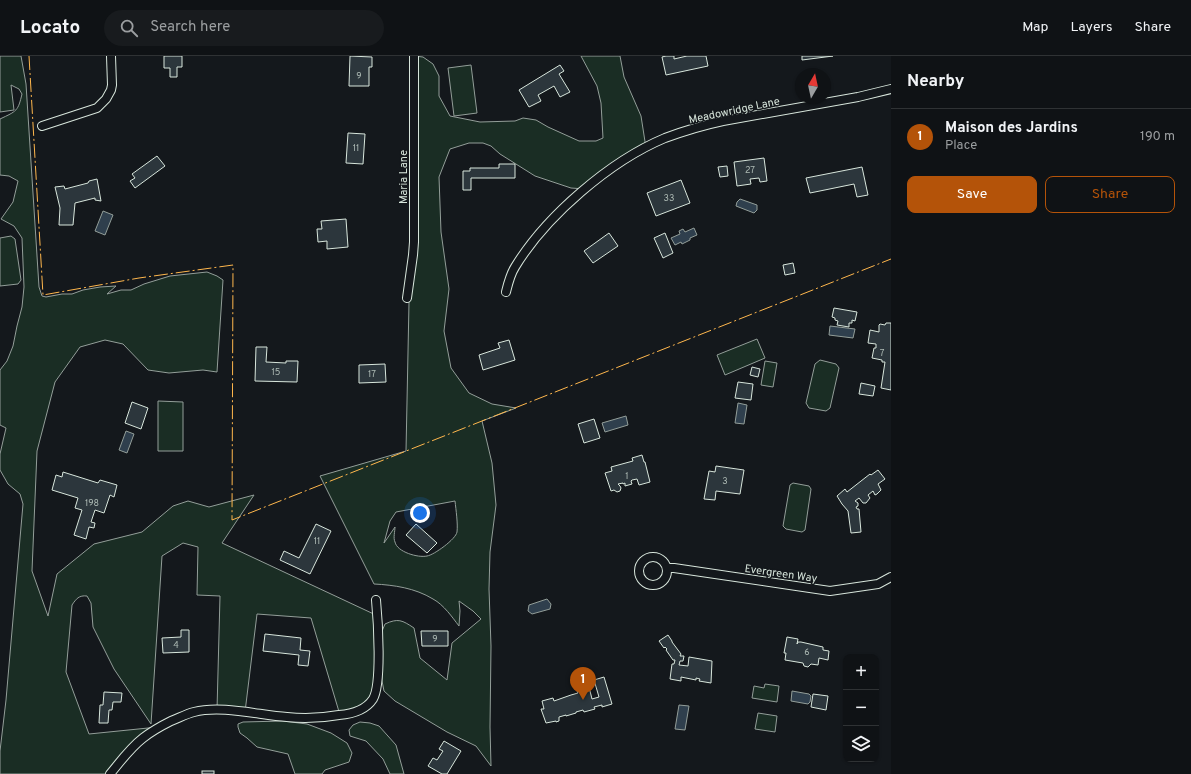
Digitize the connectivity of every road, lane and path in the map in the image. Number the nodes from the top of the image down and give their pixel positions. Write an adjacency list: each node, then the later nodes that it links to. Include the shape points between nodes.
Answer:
1 (111, 56): 4 (street, via 112,85 106,99 97,108)
2 (414, 56): 6 (street, Maria Lane, via 414,242)
3 (891, 89): 5 (street, Meadowridge Lane, via 701,126 638,152 585,189 556,215 515,267)
4 (42, 126)
5 (506, 292)
6 (407, 298)
7 (667, 568): 8 (street, Evergreen Way, via 830,591 878,584)
8 (891, 577)
9 (376, 600): 10 (street, via 378,680 373,699 363,709 352,714 320,718 231,711 193,712 158,728 142,739)
10 (110, 774)

